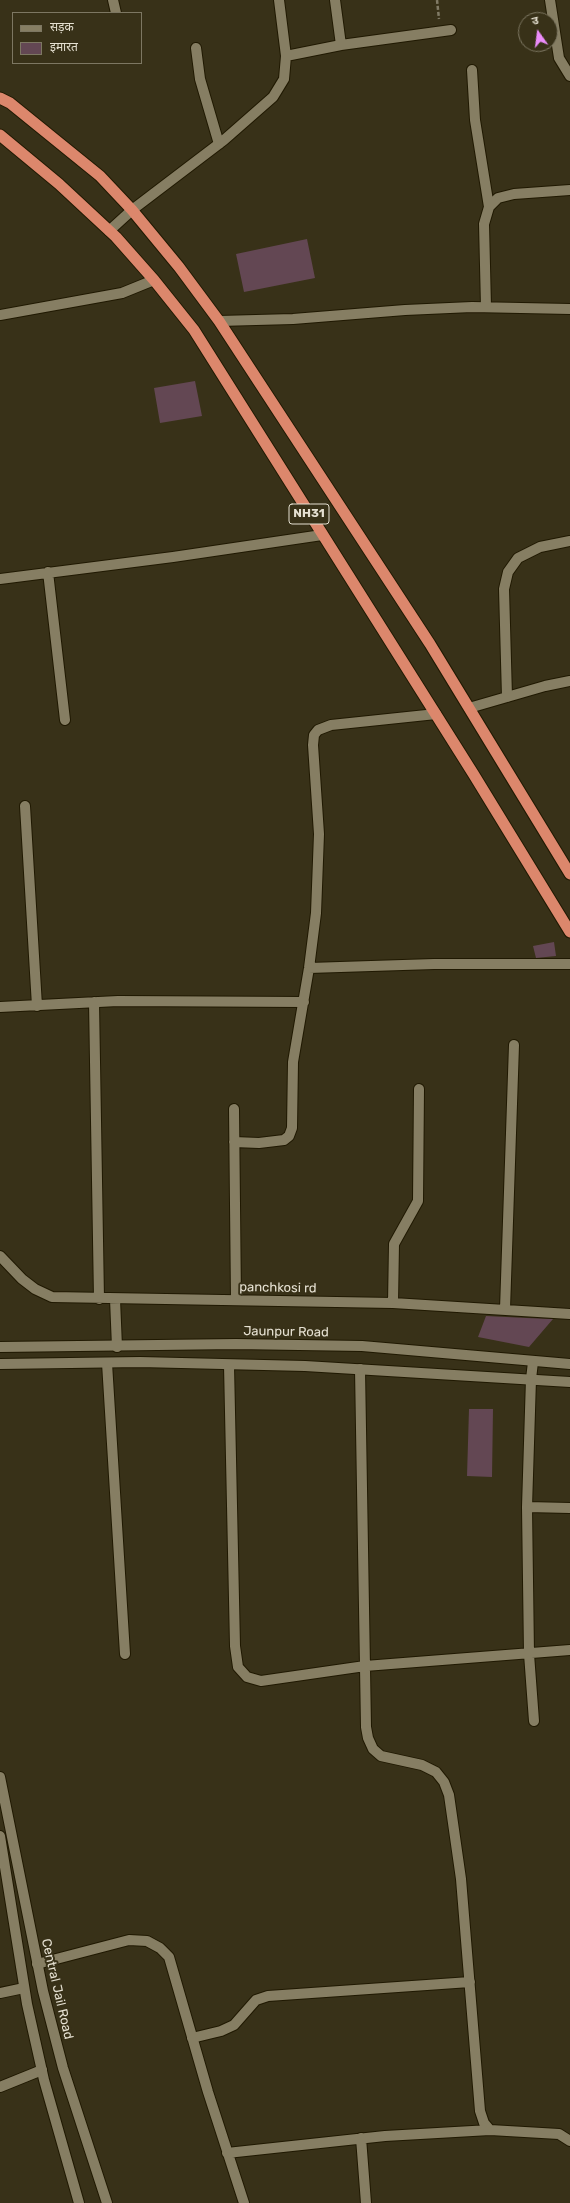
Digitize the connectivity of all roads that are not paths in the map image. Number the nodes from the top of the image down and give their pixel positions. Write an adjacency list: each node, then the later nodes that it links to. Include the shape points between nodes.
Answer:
1 (113, 0): 5 (street)
2 (279, 0): 9 (street)
3 (334, 0): 7 (street)
4 (550, 0): 11 (street, via 559,58)
5 (116, 12)
6 (446, 30): 7 (street)
7 (341, 45): 9 (street)
8 (196, 48): 14 (street, via 200,79)
9 (286, 56): 14 (street, via 284,79 273,97)
10 (472, 70): 16 (street, via 475,120)
11 (570, 76)
12 (0, 98): 17 (highway, NH31, via 10,103 78,157)
13 (0, 135): 18 (highway, NH31)
14 (219, 144): 17 (street)
15 (570, 190): 16 (street, via 514,194 498,198)
16 (489, 207): 20 (street, via 484,224)
17 (132, 210): 18 (street); 23 (highway, NH31, via 179,267)
18 (109, 230): 19 (highway, NH31)
19 (154, 280): 22 (street, via 122,293); 24 (highway, NH31, via 194,330)
20 (486, 307): 21 (street); 23 (street)
21 (570, 309)
22 (0, 315)
23 (218, 321): 30 (highway, NH31, via 409,611)
24 (322, 535): 26 (street); 31 (highway, NH31)
25 (570, 541): 29 (street, via 529,552 518,558 508,572 504,589)
26 (48, 572): 27 (street); 32 (street)
27 (0, 579)
28 (570, 681): 29 (street)
29 (507, 697): 30 (street)
30 (469, 708): 34 (highway, NH31)
31 (436, 714): 35 (highway, NH31); 37 (street, via 331,725 318,730 314,735 319,834 316,913)
32 (66, 720)
33 (25, 806): 40 (street)
34 (570, 874)
35 (570, 932)
36 (570, 964): 37 (street, via 434,964)
37 (309, 968): 39 (street)
38 (94, 1002): 39 (street); 40 (street); 47 (street)
39 (304, 1002): 45 (street, via 293,1062 292,1128 289,1136 284,1140 272,1142)
40 (37, 1006): 41 (street)
41 (0, 1007)
42 (514, 1045): 51 (street)
43 (419, 1089): 50 (street, via 418,1201 394,1244)
44 (234, 1109): 45 (street)
45 (234, 1142): 49 (street)
46 (0, 1256): 47 (street, panchkosi rd, via 26,1283 52,1297)
47 (99, 1299): 48 (street, panchkosi rd)
48 (115, 1299): 49 (street, panchkosi rd); 54 (street)
49 (236, 1300): 50 (street, panchkosi rd)
50 (393, 1303): 51 (street, panchkosi rd)
51 (505, 1309): 52 (street, panchkosi rd)
52 (570, 1314)
53 (0, 1347): 54 (street, Jaunpur Road)
54 (117, 1347): 55 (street, Jaunpur Road, via 236,1344 362,1346)
55 (533, 1362): 58 (street, Jaunpur Road); 61 (street)
56 (107, 1363): 57 (street); 59 (street); 66 (street)
57 (0, 1364)
58 (570, 1364)
59 (229, 1365): 60 (street); 68 (street, via 235,1646 238,1667 247,1677 261,1681)
60 (360, 1369): 61 (street); 68 (street)
61 (531, 1379): 62 (street); 63 (street)
62 (570, 1382)
63 (526, 1507): 64 (street); 67 (street)
64 (570, 1508)
65 (570, 1650): 67 (street)
66 (125, 1654)
67 (529, 1654): 68 (street); 69 (street)
68 (365, 1666): 73 (street, via 366,1727 373,1749 381,1756 422,1765 436,1772 444,1782 449,1795 461,1879)
69 (534, 1721)
70 (1, 1783): 72 (street, Central Jail Road)
71 (0, 1836): 74 (street)
72 (37, 1964): 76 (street, via 129,1940 147,1940 168,1957); 84 (street, Central Jail Road, via 63,2068)
73 (470, 1982): 76 (street, via 268,1996 256,2000 234,2025); 79 (street, via 480,2111 484,2123)
74 (24, 1988): 75 (street); 77 (street)
75 (0, 1993)
76 (192, 2038): 82 (street)
77 (42, 2070): 78 (street); 83 (street)
78 (0, 2087)
79 (490, 2130): 80 (street); 81 (street, via 559,2134)
80 (361, 2138): 82 (street); 86 (street)
81 (570, 2141)
82 (227, 2152): 85 (street)
83 (80, 2203)
84 (106, 2203)
85 (244, 2203)
86 (366, 2203)

